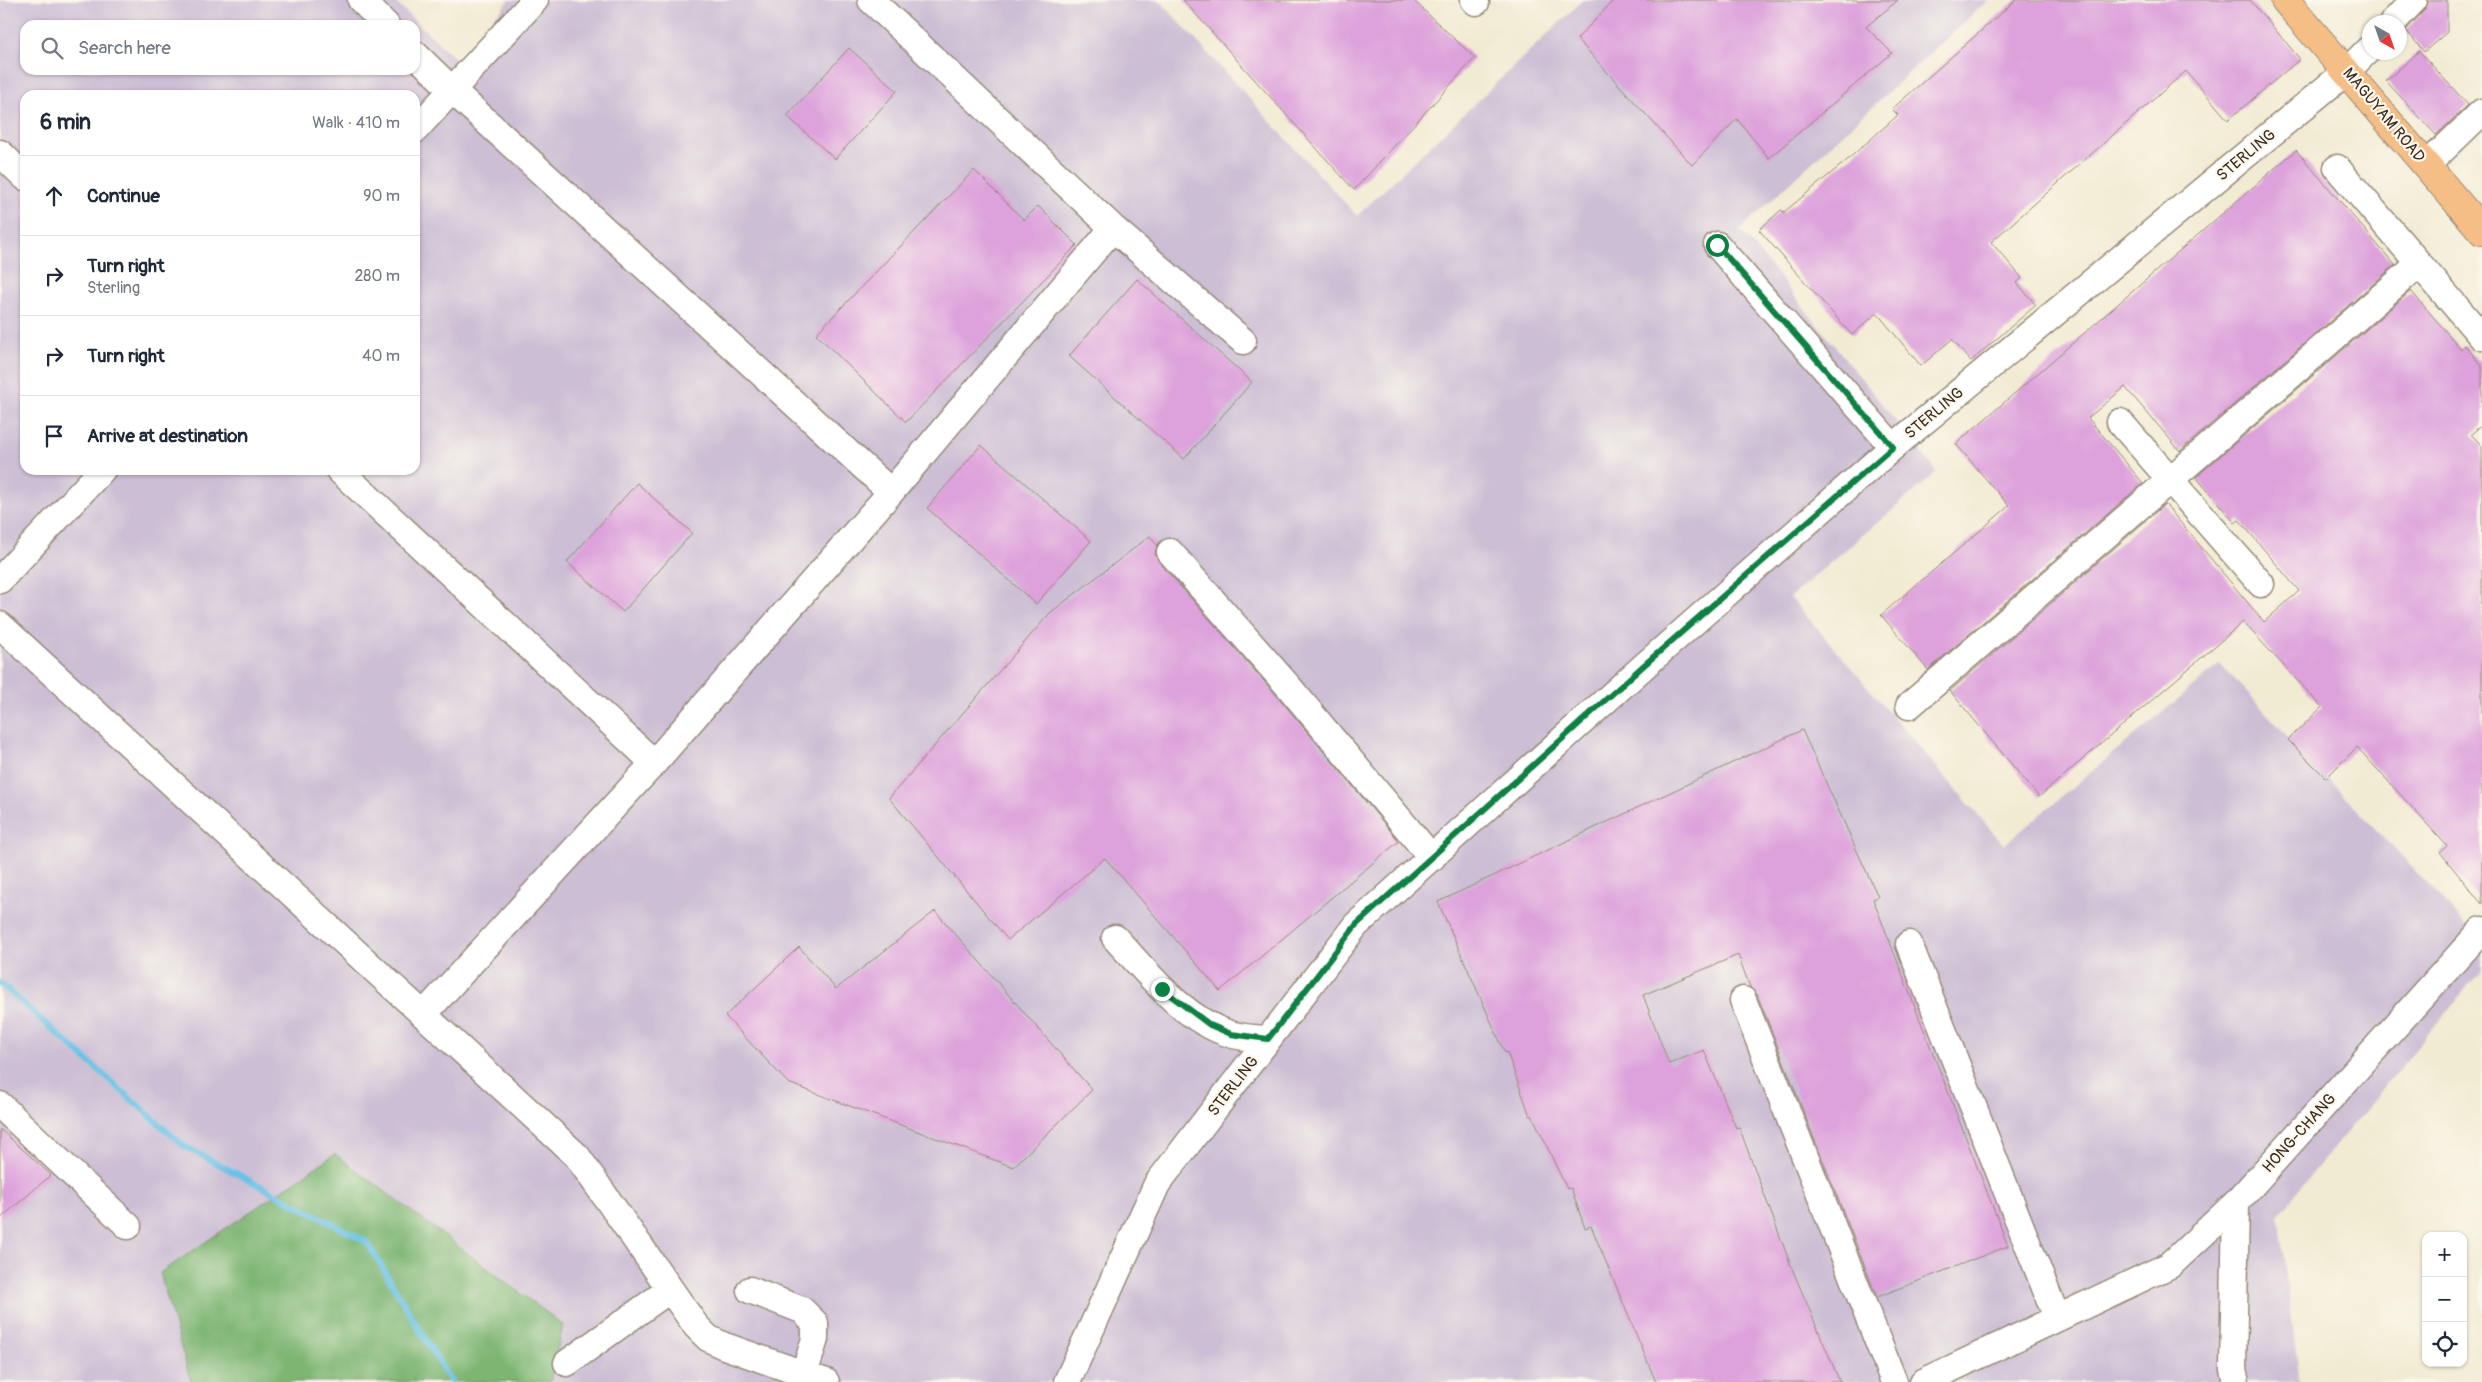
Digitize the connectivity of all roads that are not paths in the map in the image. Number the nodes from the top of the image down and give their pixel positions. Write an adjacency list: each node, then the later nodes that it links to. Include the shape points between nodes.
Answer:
1 (361, 0): 7 (street)
2 (534, 0): 11 (street)
3 (871, 0): 18 (street)
4 (2285, 0): 10 (main road, MAGUYAM ROAD)
5 (2414, 0): 6 (street)
6 (2400, 15)
7 (381, 20)
8 (2362, 56): 10 (street, STERLING)
9 (420, 59): 11 (street)
10 (2347, 71): 15 (main road, MAGUYAM ROAD); 25 (street, STERLING)
11 (452, 90): 13 (street); 29 (street)
12 (2482, 112): 15 (street)
13 (420, 125)
14 (0, 153): 17 (street)
15 (2427, 166): 19 (main road, MAGUYAM ROAD)
16 (2337, 168): 21 (street)
17 (20, 172)
18 (1113, 228): 23 (street); 29 (street)
19 (2482, 231)
20 (1717, 245): 25 (street)
21 (2420, 264): 22 (street); 28 (street)
22 (2482, 337)
23 (1242, 341)
24 (2120, 422): 28 (street)
25 (1893, 447): 36 (street, STERLING, via 1643,666)
26 (97, 475): 31 (street)
27 (343, 475): 35 (street)
28 (2170, 479): 32 (street); 34 (street)
29 (891, 492): 35 (street)
30 (1170, 552): 36 (street)
31 (0, 580)
32 (2261, 584)
33 (0, 625): 41 (street)
34 (1909, 706)
35 (654, 763): 41 (street)
36 (1432, 858): 42 (street, STERLING, via 1356,925)
37 (2482, 930): 44 (street, HONG-CHANG)
38 (1115, 938): 42 (street, via 1162,989 1210,1025 1231,1034)
39 (1909, 944): 48 (street)
40 (1743, 1000): 52 (street)
41 (424, 1014): 46 (street, via 577,1156)
42 (1268, 1039): 51 (street, STERLING, via 1157,1184)
43 (0, 1105): 45 (street)
44 (2236, 1203): 48 (street, HONG-CHANG, via 2170,1264); 54 (street, via 2233,1369)
45 (128, 1226)
46 (669, 1290): 49 (street); 50 (street, via 708,1338)
47 (750, 1290): 50 (street, via 802,1310 815,1323)
48 (2057, 1318): 53 (street, HONG-CHANG)
49 (566, 1363)
50 (815, 1378)
51 (1067, 1382)
52 (1894, 1382)
53 (1922, 1382)
54 (2236, 1382)

